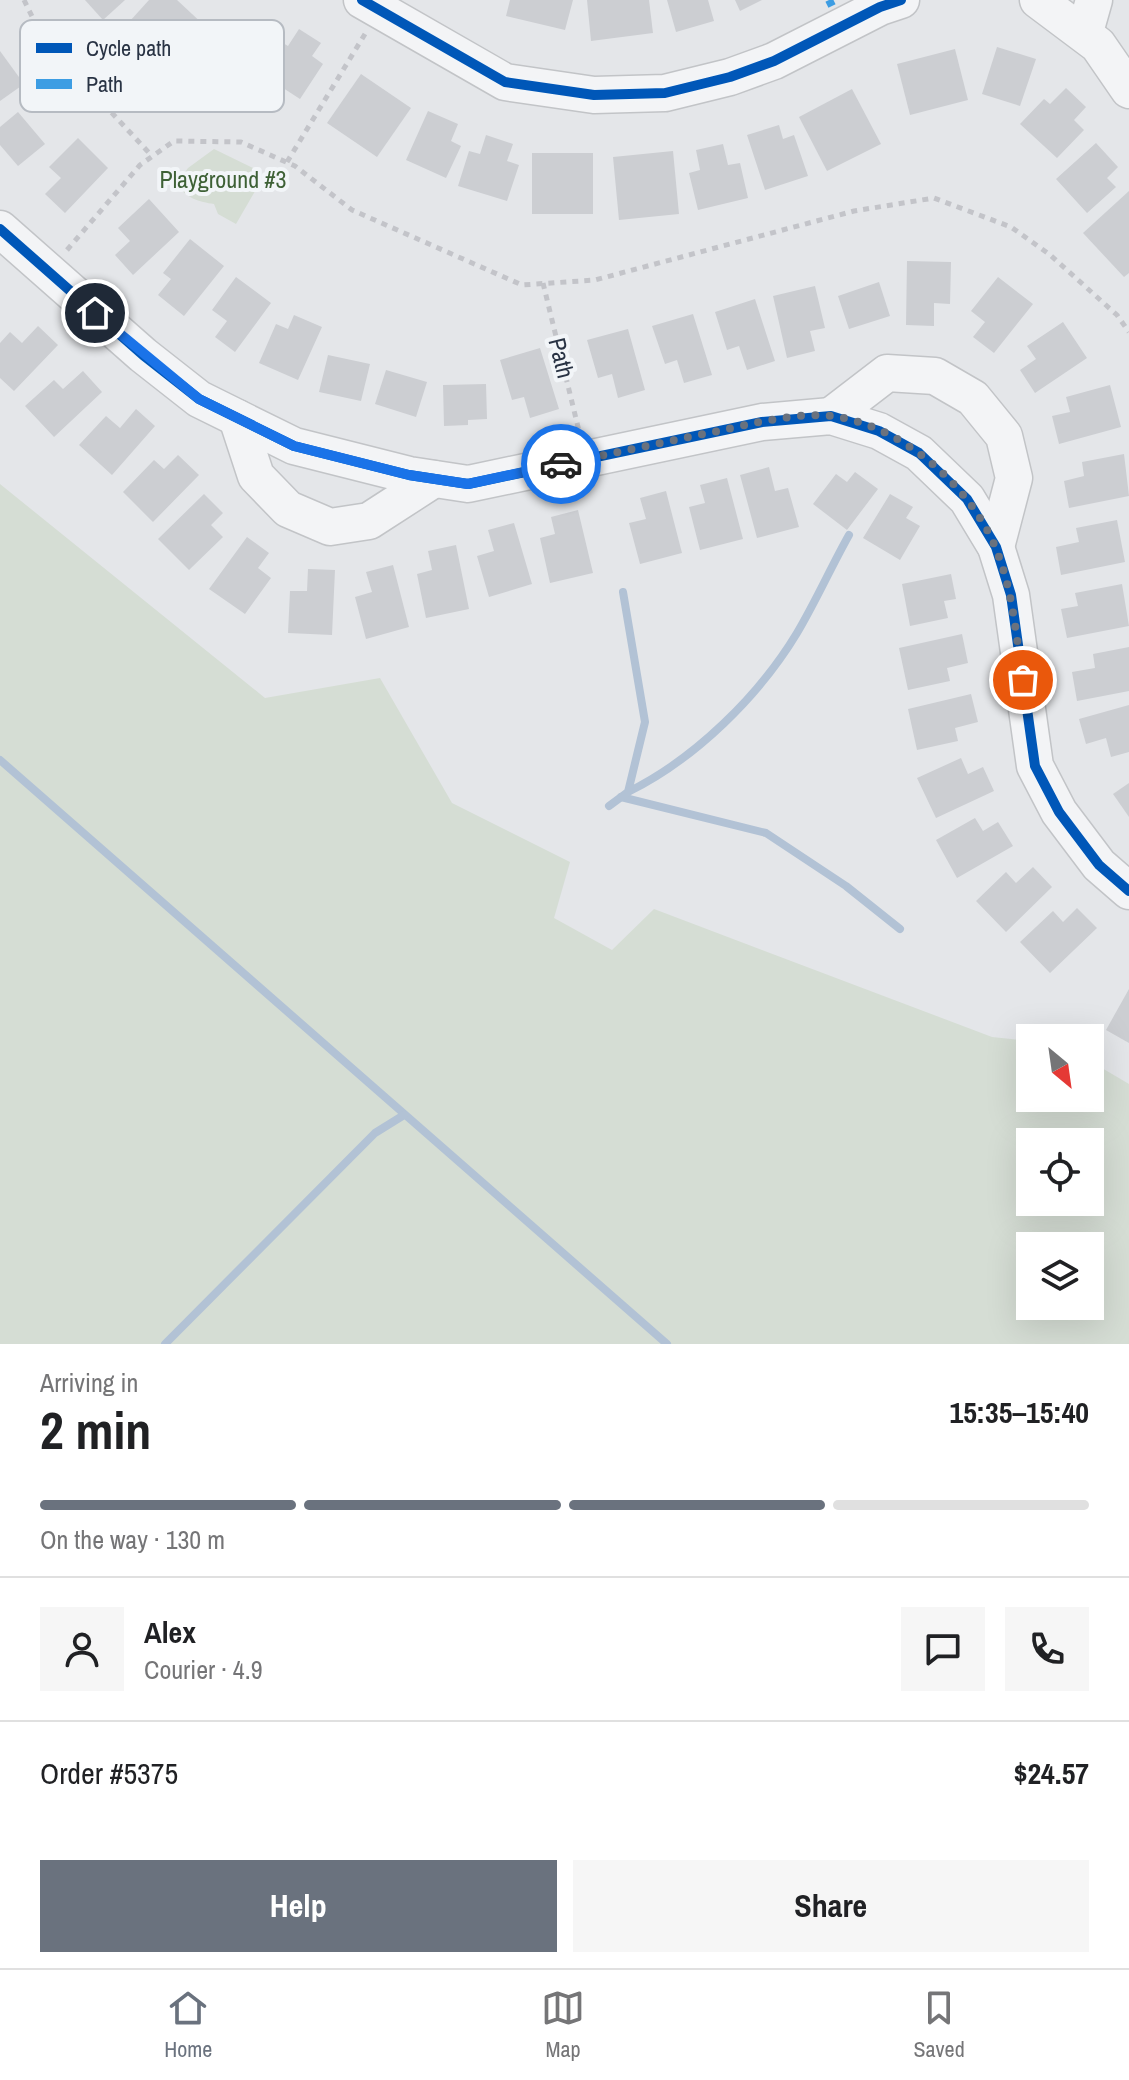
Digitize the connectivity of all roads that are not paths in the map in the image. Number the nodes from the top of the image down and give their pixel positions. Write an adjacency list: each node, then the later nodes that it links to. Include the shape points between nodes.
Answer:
1 (901, 0): 3 (street, via 730,77 665,93 594,95 505,82)
2 (1038, 0): 4 (street)
3 (373, 11)
4 (1089, 16): 5 (street, via 1098,45)
5 (1129, 90)
6 (0, 229): 8 (street, via 143,355 199,399)
7 (831, 416): 9 (street, via 762,422 468,484); 10 (street, via 879,431 919,453 967,499); 10 (street, via 887,373 935,376 973,398 1004,436 1014,478)
8 (237, 418): 9 (street, via 294,446); 9 (street, via 256,476 288,509 330,527 369,521)
9 (434, 479)
10 (996, 547): 11 (street, via 1011,595 1035,766 1059,812 1099,865)
11 (1129, 891)

